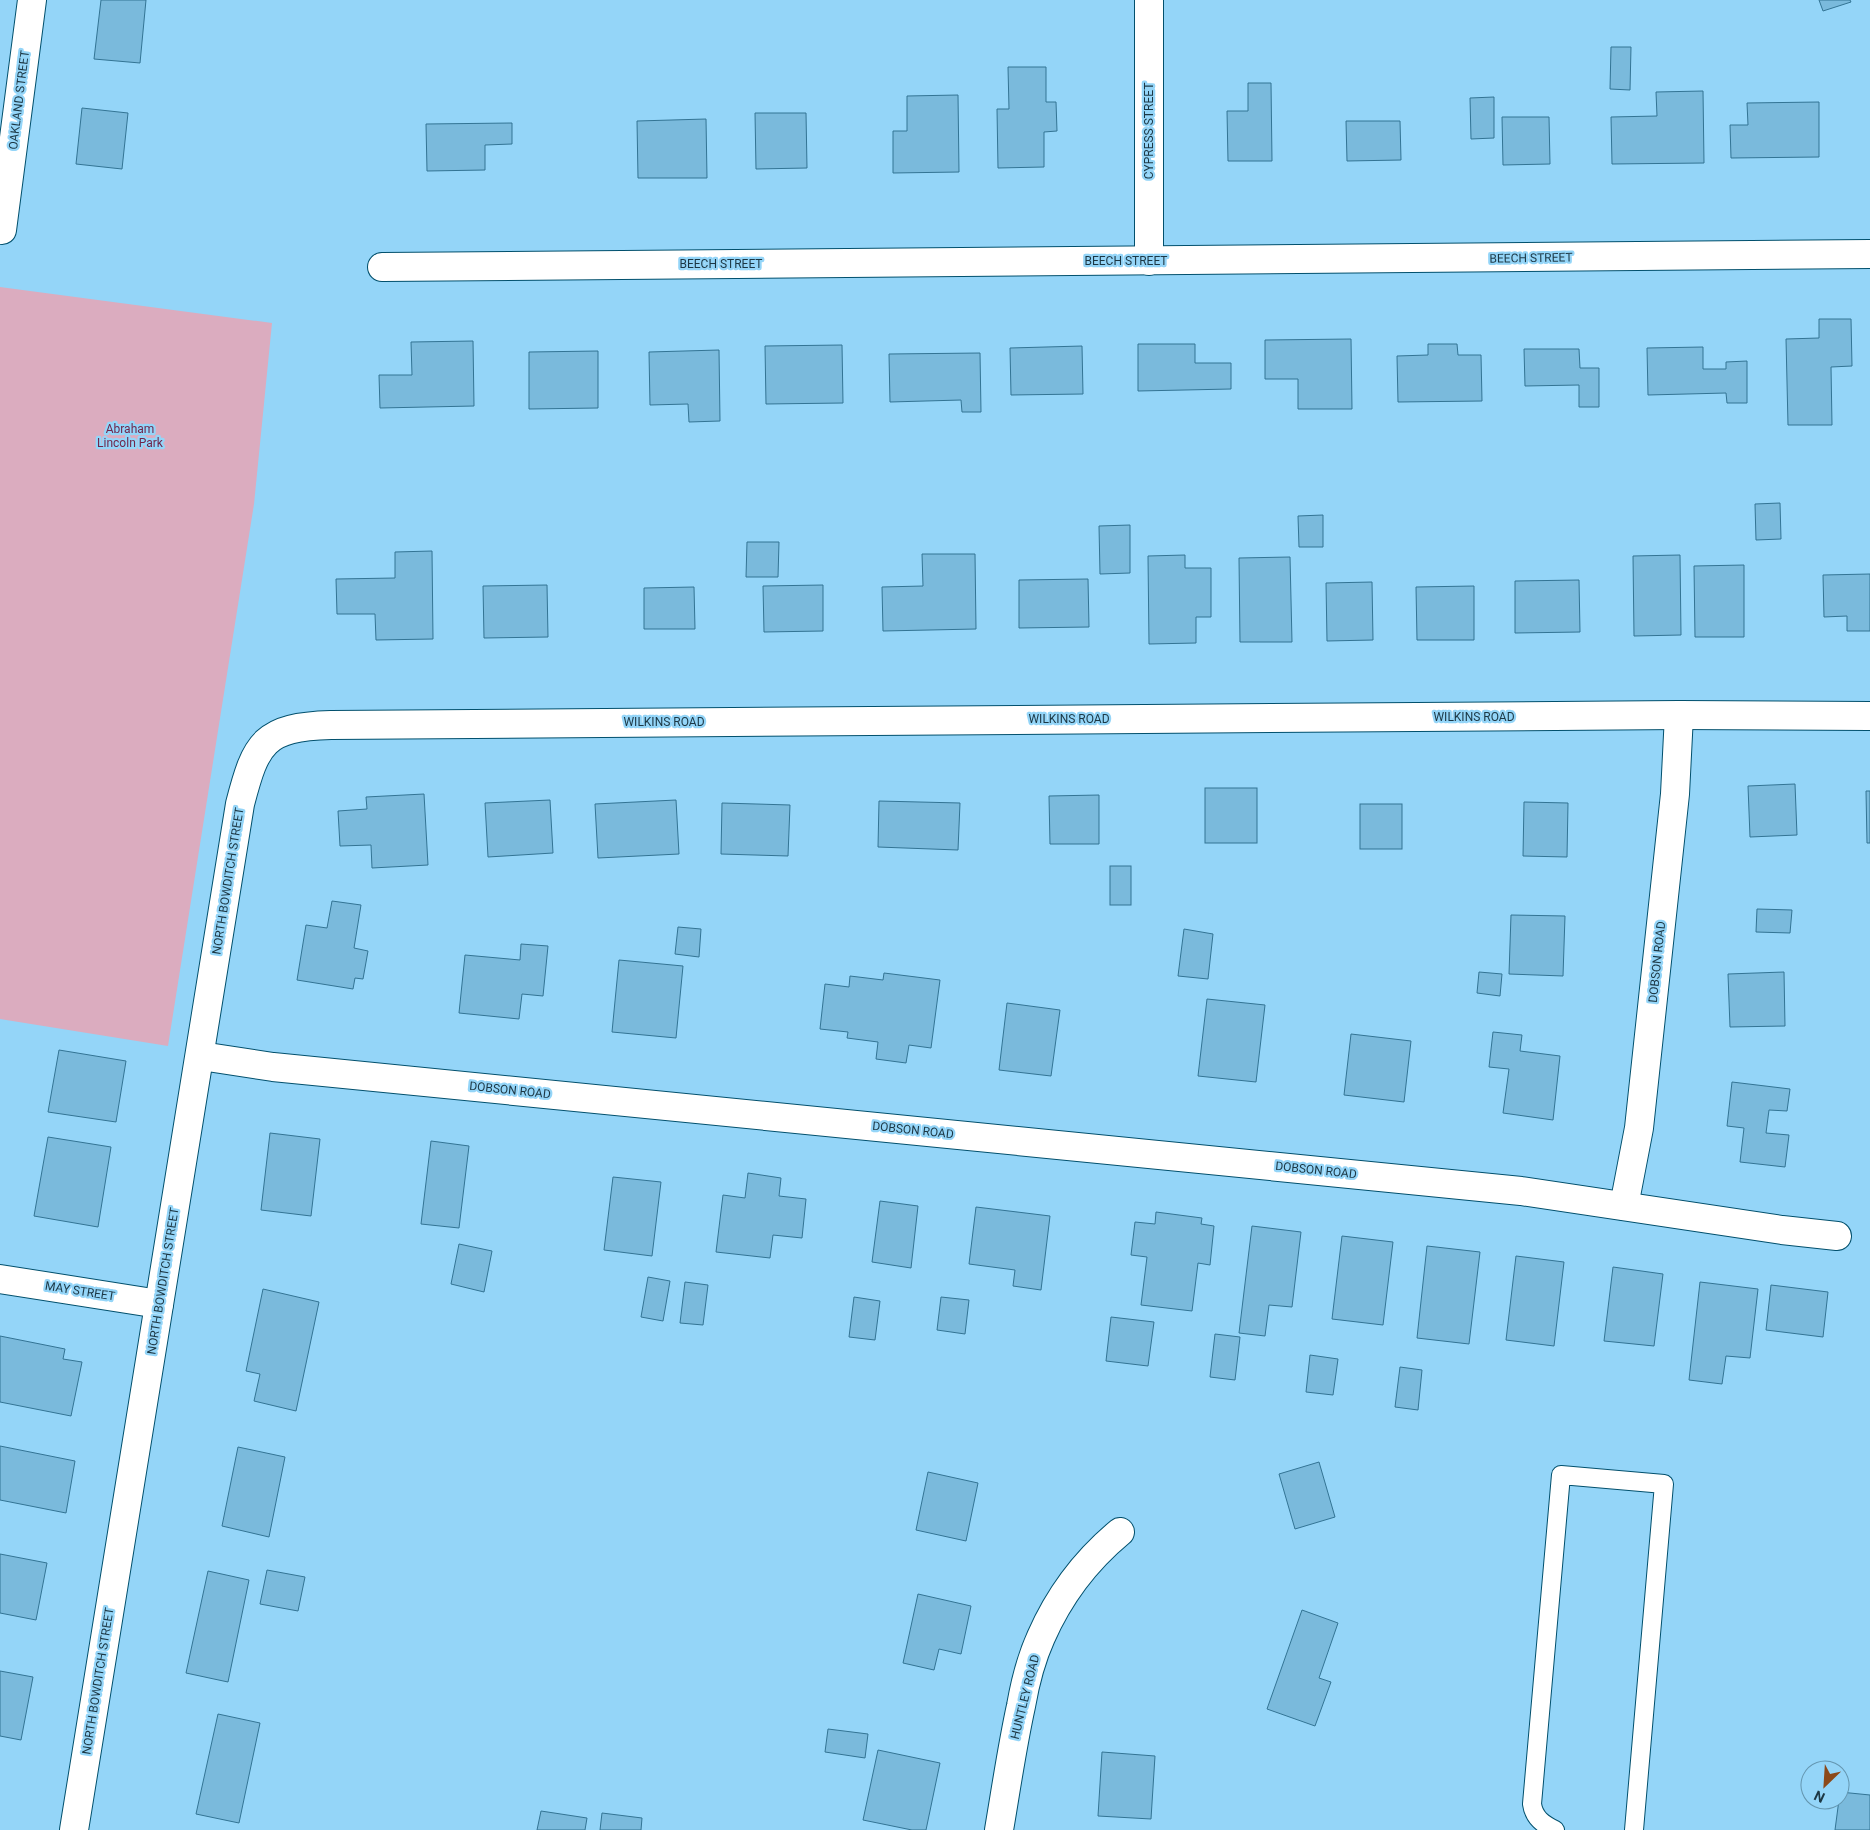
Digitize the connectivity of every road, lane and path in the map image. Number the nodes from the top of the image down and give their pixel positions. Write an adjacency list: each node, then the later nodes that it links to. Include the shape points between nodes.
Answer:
1 (32, 0): 3 (street, OAKLAND STREET)
2 (1149, 0): 5 (street, CYPRESS STREET)
3 (2, 230)
4 (1870, 254): 5 (street, BEECH STREET)
5 (1149, 261): 6 (street, BEECH STREET)
6 (382, 267)
7 (1679, 715): 8 (street, WILKINS ROAD); 9 (street, WILKINS ROAD, via 331,724 298,728); 11 (street, DOBSON ROAD, via 1675,794 1640,1118)
8 (1870, 716)
9 (270, 738): 10 (street, NORTH BOWDITCH STREET, via 254,759 240,804)
10 (201, 1056): 11 (street, DOBSON ROAD, via 273,1067 1521,1191); 14 (street, NORTH BOWDITCH STREET)
11 (1624, 1206): 12 (street, DOBSON ROAD)
12 (1836, 1236)
13 (0, 1278): 14 (street, MAY STREET)
14 (159, 1304): 16 (street, NORTH BOWDITCH STREET)
15 (1120, 1532): 17 (street, HUNTLEY ROAD, via 1085,1564 1040,1638 1023,1696)
16 (74, 1830)
17 (999, 1830)
18 (1555, 1830): 19 (lane, via 1538,1819 1532,1804 1561,1475 1664,1484)
19 (1634, 1830)

